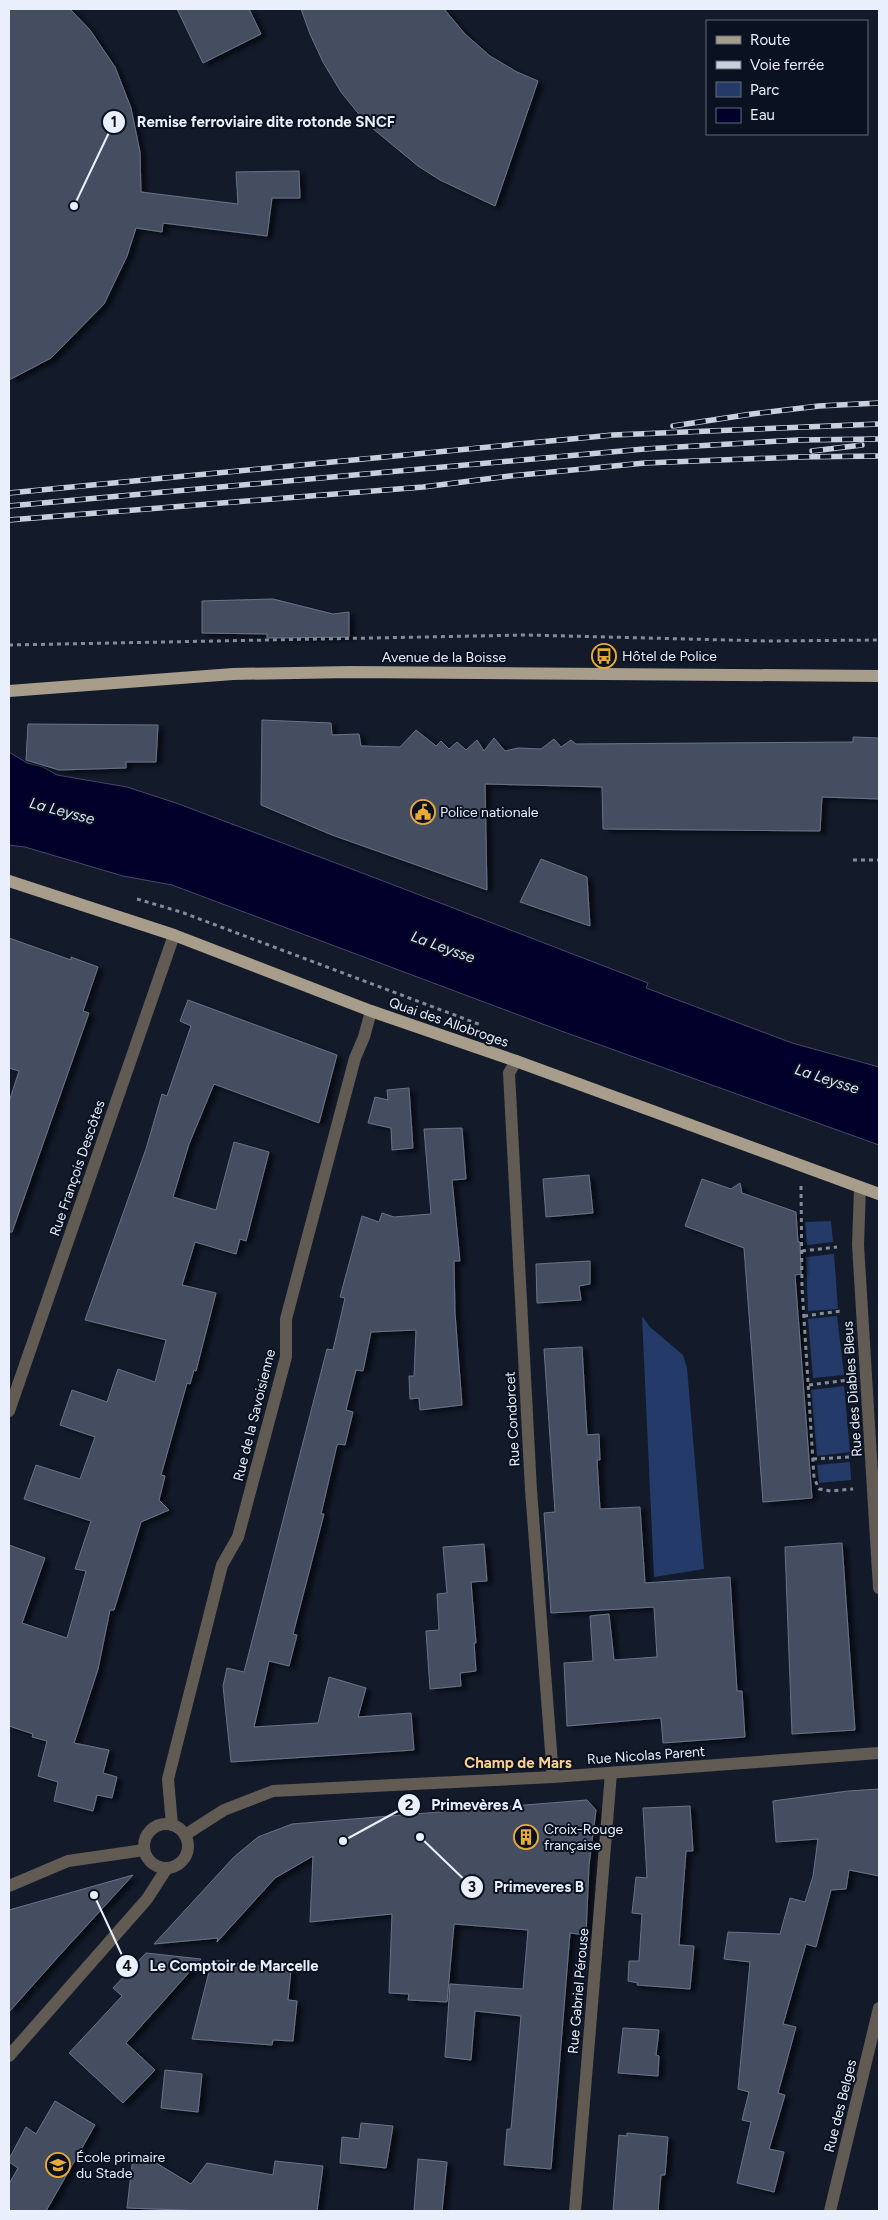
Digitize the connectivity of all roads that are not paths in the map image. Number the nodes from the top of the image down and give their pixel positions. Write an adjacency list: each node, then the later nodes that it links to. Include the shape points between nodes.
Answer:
1 (879, 676): 2 (main road, Avenue de la Boisse, via 292,673 201,675)
2 (9, 691)
3 (9, 881): 4 (main road, Quai des Allobroges)
4 (174, 935): 5 (main road, Quai des Allobroges); 9 (street, Rue François Descôtes)
5 (371, 1011): 6 (main road, Quai des Allobroges); 14 (street, Rue de la Savoisienne, via 355,1058 286,1318 286,1357 238,1537 222,1565 168,1778)
6 (516, 1061): 7 (main road, Quai des Allobroges); 13 (street, Rue Condorcet, via 509,1074 531,1490)
7 (860, 1188): 8 (main road, Quai des Allobroges); 10 (street, Rue des Diables Bleus, via 858,1244)
8 (879, 1194)
9 (9, 1411)
10 (879, 1588)
11 (879, 1753): 12 (street, Rue Nicolas Parent)
12 (611, 1773): 13 (street, Rue Nicolas Parent); 21 (street, Rue Gabriel Pérouse)
13 (553, 1777): 15 (street, Rue Nicolas Parent, via 273,1790 224,1810)
14 (172, 1825): 15 (street); 16 (street, via 151,1830)
15 (184, 1835): 17 (street, via 188,1849 185,1856 181,1862)
16 (144, 1850): 17 (street, via 150,1862); 18 (street, via 68,1862)
17 (168, 1868): 20 (street, via 147,1899)
18 (9, 1886)
19 (879, 2008): 22 (street, Rue des Belges)
20 (9, 2056)
21 (575, 2211)
22 (830, 2211)

